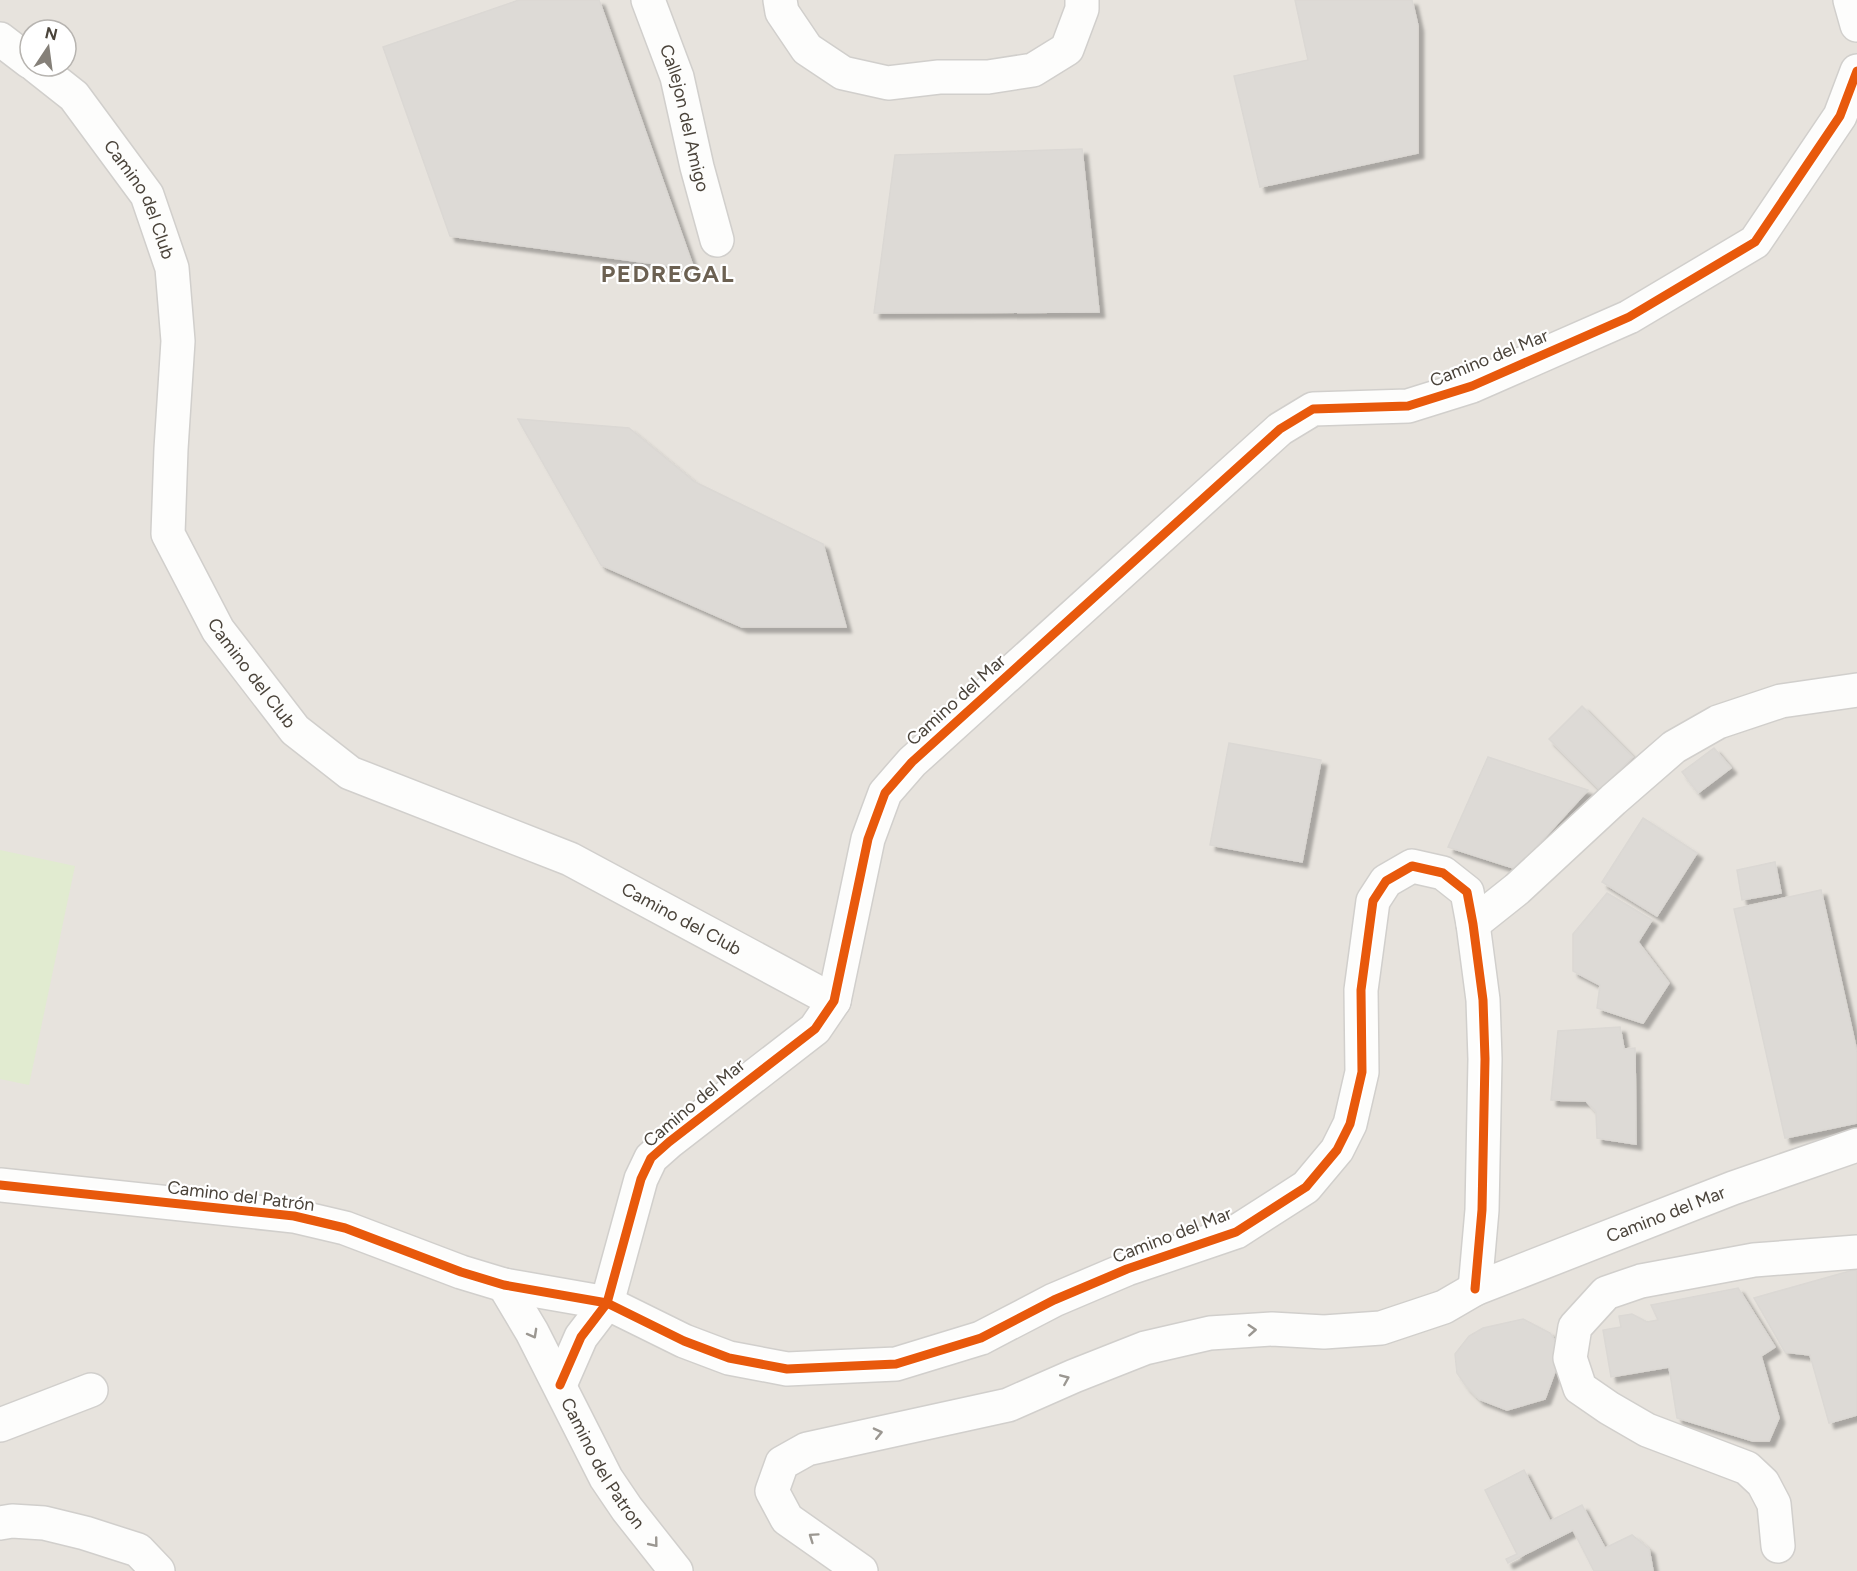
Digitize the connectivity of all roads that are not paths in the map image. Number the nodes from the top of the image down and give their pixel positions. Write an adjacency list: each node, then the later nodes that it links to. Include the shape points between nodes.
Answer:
1 (648, 0): 10 (street, Callejon del Amigo, via 677,77)
2 (780, 0): 3 (street, via 782,12 807,49 843,73 888,83 1033,70 1067,49)
3 (1082, 0)
4 (1851, 0): 5 (street)
5 (1857, 25)
6 (0, 39): 7 (street)
7 (18, 53)
8 (1857, 71): 13 (street, Camino del Mar, via 1840,116 1755,242 1629,317 1472,386 1408,406 1313,409 1280,429 912,762 885,793 868,839)
9 (51, 78): 13 (street, Camino del Club, via 74,96 147,195 171,268 178,341 168,534 218,630 295,730 350,773 570,859)
10 (717, 240)
11 (1857, 690): 12 (street, via 1781,701 1718,722 1674,747)
12 (1473, 924): 18 (street, Camino del Mar, via 1483,1000 1485,1059); 19 (street, Camino del Mar, via 1467,892 1443,873 1412,866 1386,881 1374,901 1361,990 1362,1072 1350,1124 1336,1150 1306,1187 1236,1232 1127,1269 1054,1300 981,1338 896,1364 787,1369 729,1358)
13 (834, 1001): 19 (street, Camino del Mar, via 814,1029 651,1158 641,1179)
14 (1857, 1145): 18 (street, Camino del Mar, via 1733,1188)
15 (0, 1185): 17 (street, Camino del Patrón, via 294,1216 345,1228)
16 (1857, 1252): 24 (street, via 1754,1260 1641,1281 1606,1293 1575,1327 1570,1358 1580,1388 1647,1430 1748,1468 1763,1483 1774,1504)
17 (504, 1285): 19 (street, Camino del Patrón); 20 (street, Camino del Patron, one-way to 20)
18 (1476, 1289): 27 (street, Camino del Mar, one-way to 18, via 787,1519 772,1491 782,1463 807,1449 1008,1405 1145,1348 1210,1333 1381,1328 1443,1308)
19 (607, 1303): 20 (street, via 581,1337)
20 (560, 1385): 26 (street, Camino del Patron, one-way to 26, via 606,1478)
21 (92, 1390): 22 (street)
22 (0, 1425)
23 (0, 1523): 25 (street, via 44,1523 85,1533 138,1550)
24 (1778, 1546)
25 (158, 1571)
26 (676, 1571)
27 (861, 1571)

